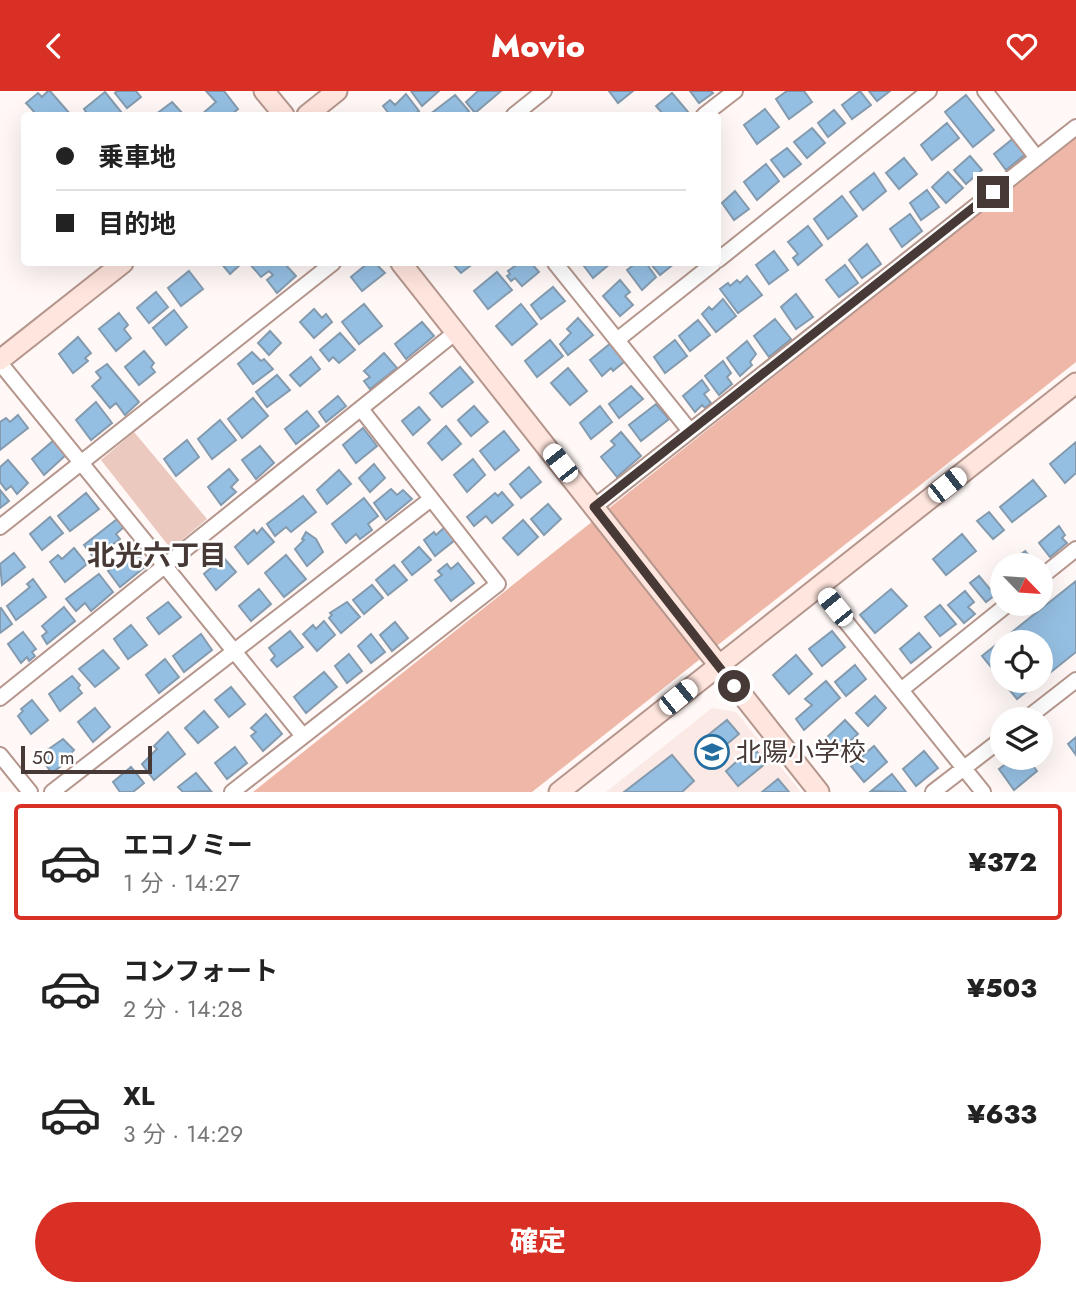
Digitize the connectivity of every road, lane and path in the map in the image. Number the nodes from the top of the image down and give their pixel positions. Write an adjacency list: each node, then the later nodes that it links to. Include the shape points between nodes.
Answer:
1 (264, 91): 7 (street)
2 (337, 91): 8 (street)
3 (544, 91): 9 (street)
4 (735, 91): 10 (street)
5 (929, 91): 13 (street)
6 (985, 91): 12 (street)
7 (282, 112)
8 (311, 112)
9 (518, 112)
10 (708, 112)
11 (1076, 127): 12 (street)
12 (1037, 157): 24 (street)
13 (721, 257)
14 (118, 266): 21 (street)
15 (329, 266): 25 (street)
16 (403, 266): 19 (street)
17 (557, 266): 20 (street)
18 (710, 266): 20 (street)
19 (456, 332): 23 (street); 27 (street)
20 (617, 340): 24 (street)
21 (0, 361): 25 (street)
22 (1076, 383): 32 (street)
23 (361, 409): 26 (street); 30 (street)
24 (690, 431): 27 (street)
25 (81, 462): 28 (street); 30 (street)
26 (431, 499): 34 (street); 40 (street, via 498,584)
27 (594, 507): 35 (street)
28 (0, 527)
29 (1076, 549): 31 (street)
30 (165, 566): 34 (street); 38 (street)
31 (1054, 567)
32 (818, 587): 35 (street); 37 (street)
33 (993, 616): 37 (street)
34 (234, 650): 40 (street); 45 (street)
35 (719, 665): 47 (street); 48 (street)
36 (1076, 680): 39 (street)
37 (901, 689): 43 (street)
38 (0, 698)
39 (1041, 707)
40 (303, 736): 46 (street)
41 (990, 748): 43 (street)
42 (0, 755): 44 (street)
43 (964, 768): 49 (street); 50 (street)
44 (30, 792)
45 (52, 792)
46 (232, 792)
47 (559, 792)
48 (819, 792)
49 (933, 792)
50 (983, 792)

